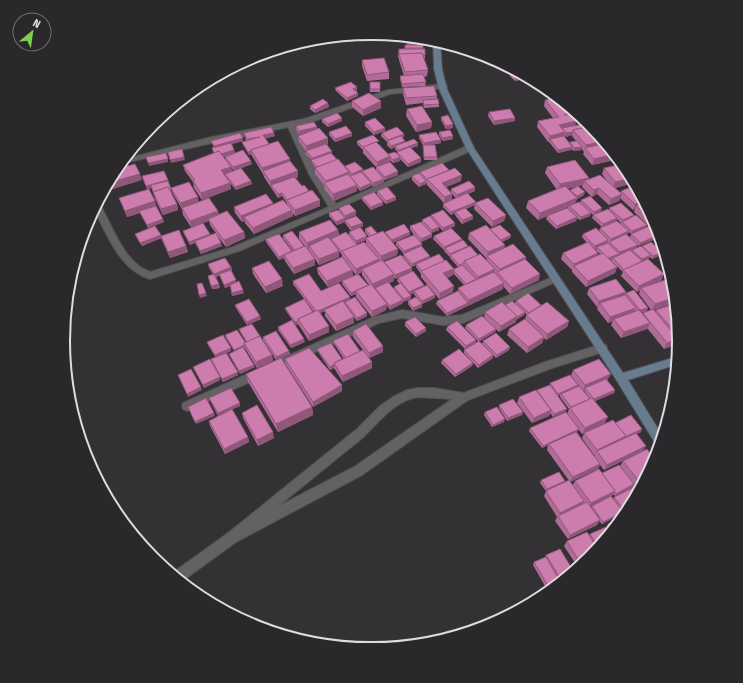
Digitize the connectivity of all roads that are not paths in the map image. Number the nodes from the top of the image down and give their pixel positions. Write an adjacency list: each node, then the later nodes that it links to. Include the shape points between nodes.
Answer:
1 (436, 47): 2 (main road, via 438,70)
2 (443, 86): 3 (street, via 388,92); 4 (main road)
3 (291, 125): 5 (street, via 212,140); 6 (street, via 313,174)
4 (470, 148): 6 (street); 8 (main road)
5 (131, 160)
6 (334, 208): 7 (street, via 236,249 150,276 142,275 127,258 116,244)
7 (99, 212)
8 (555, 279): 9 (main road); 13 (street, via 463,319 443,321 402,314 377,320)
9 (602, 348): 11 (main road); 12 (street)
10 (672, 362): 11 (main road)
11 (621, 378): 14 (main road)
12 (464, 397): 15 (street, via 358,471); 15 (street, via 439,393 404,395 374,417 358,434)
13 (188, 406)
14 (658, 436)
15 (229, 539): 16 (street)
16 (181, 575)

